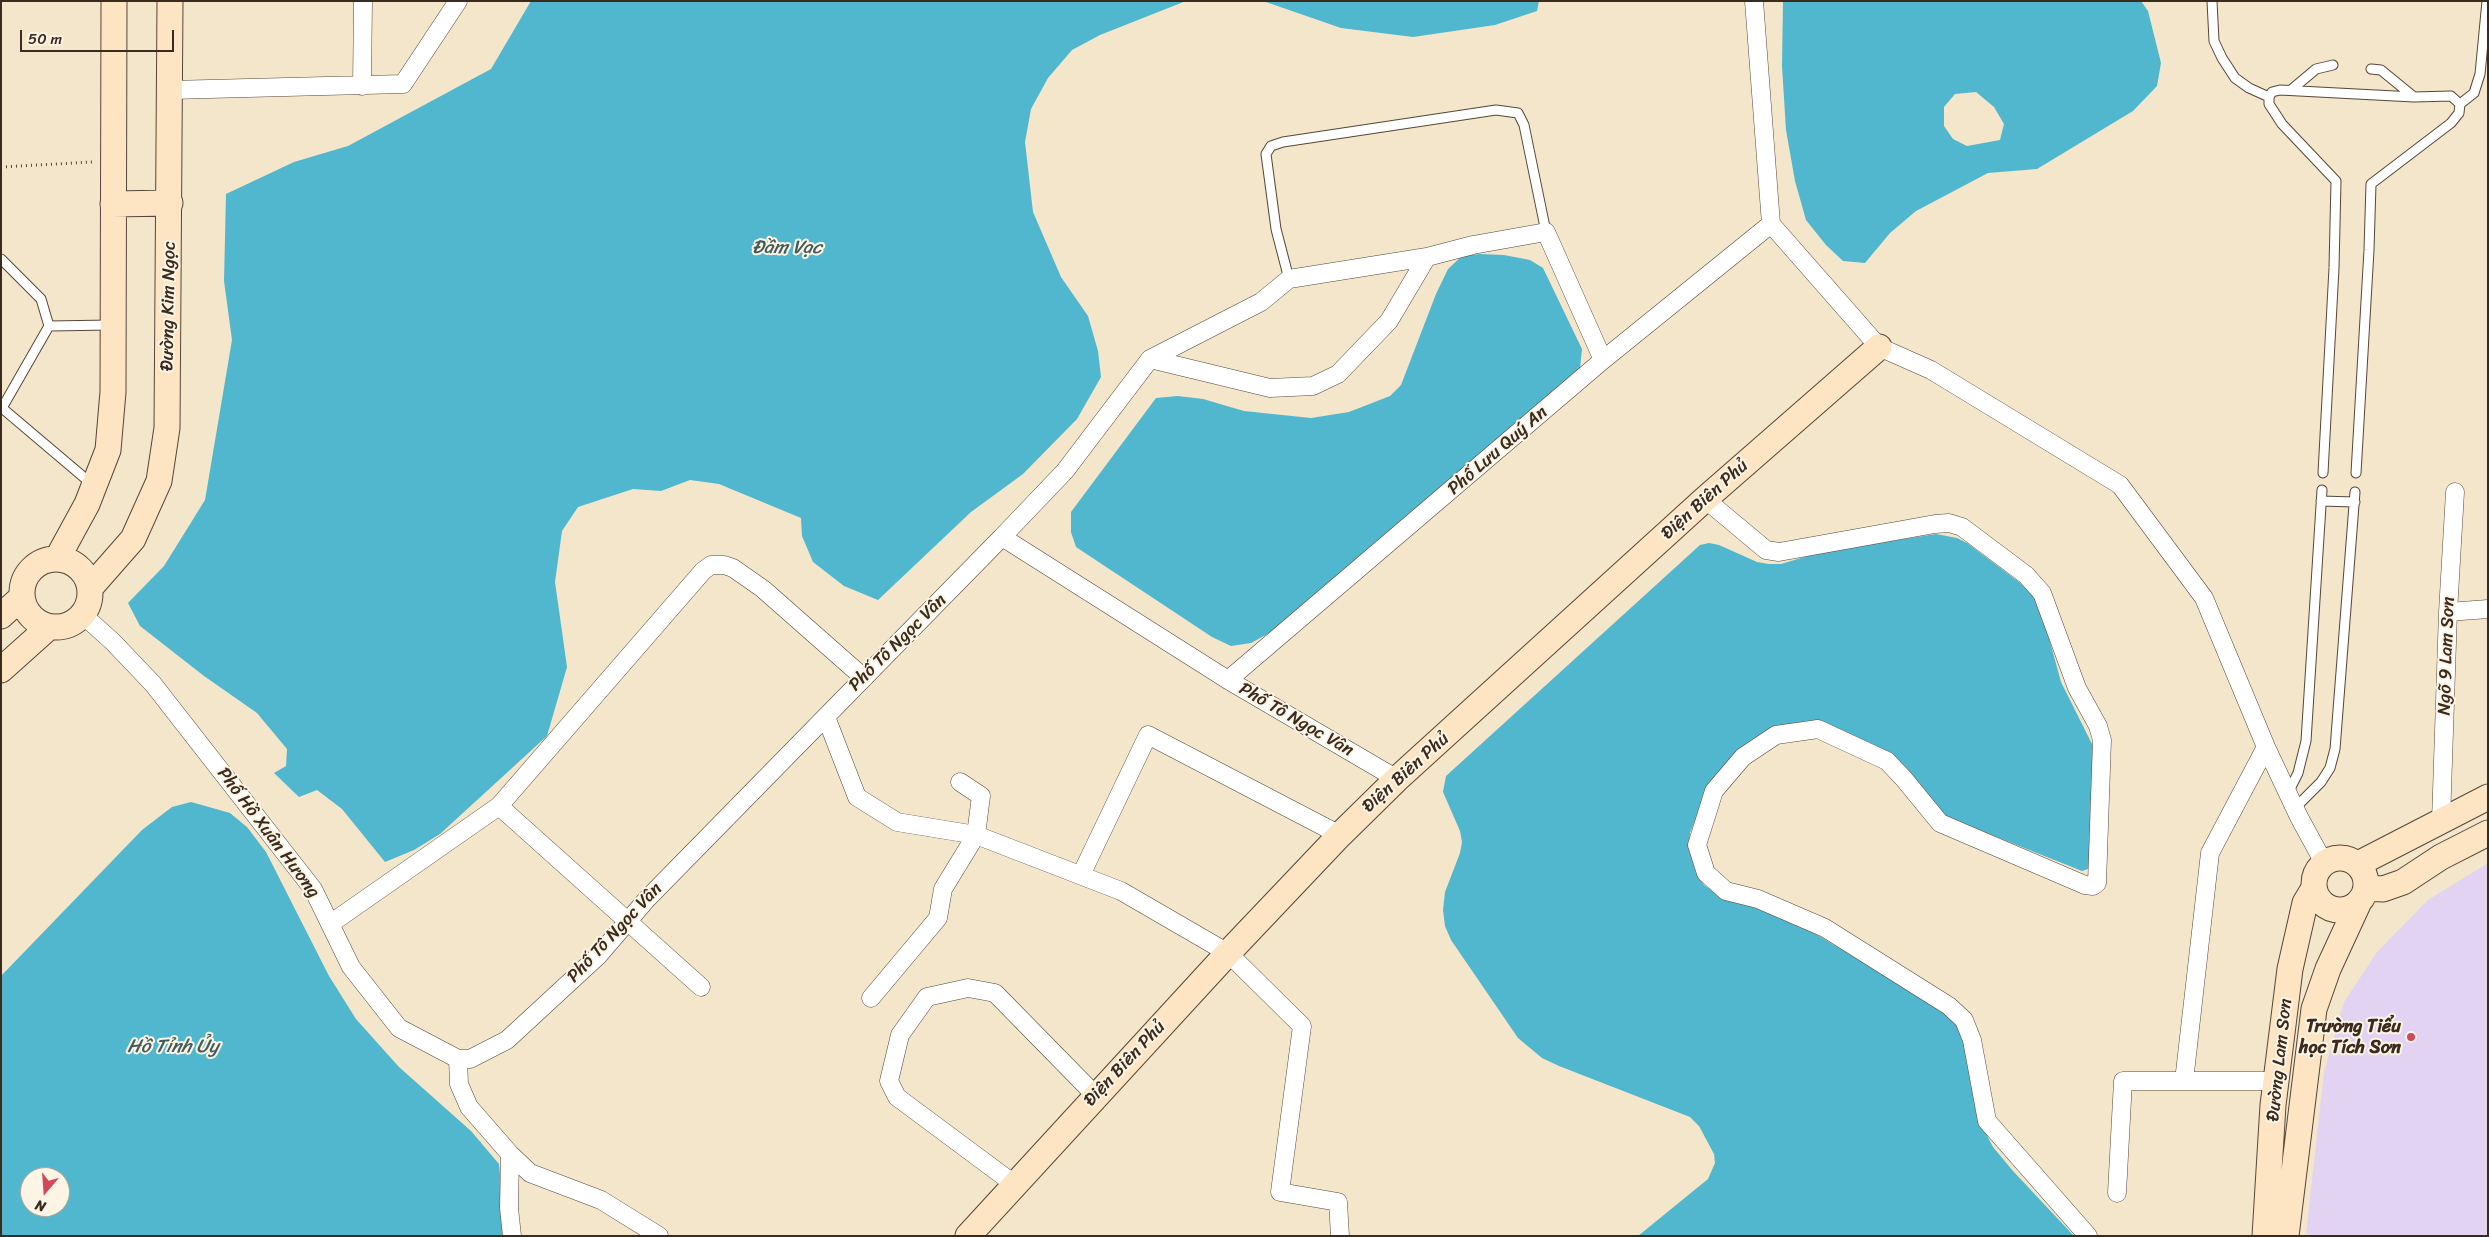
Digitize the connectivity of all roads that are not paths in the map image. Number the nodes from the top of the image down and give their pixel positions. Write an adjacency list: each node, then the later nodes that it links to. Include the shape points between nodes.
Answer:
1 (114, 1): 17 (main road)
2 (170, 1): 11 (main road, Đường Kim Ngọc)
3 (363, 1): 10 (street)
4 (458, 1): 10 (street, via 403,84)
5 (1754, 1): 18 (street)
6 (2212, 1): 13 (lane, via 2214,41 2222,58 2235,78)
7 (2487, 1): 15 (lane, via 2480,74 2474,92)
8 (2333, 65): 12 (lane, via 2316,69)
9 (2371, 69): 14 (lane, via 2381,70)
10 (362, 86): 11 (street)
11 (170, 90): 16 (main road, Đường Kim Ngọc)
12 (2291, 90): 13 (lane, via 2272,92); 14 (lane)
13 (2269, 97): 29 (lane, via 2269,104 2282,124 2336,180)
14 (2414, 97): 15 (lane, via 2451,96)
15 (2460, 104): 30 (lane, via 2459,113 2451,123 2370,184)
16 (170, 203): 17 (main road); 40 (main road, Đường Kim Ngọc, via 167,428 159,481 133,539)
17 (113, 204): 23 (main road)
18 (1770, 224): 25 (street); 27 (street, Phố Lưu Quý An)
19 (1546, 232): 20 (street); 22 (lane, via 1524,125 1518,113 1496,110 1283,142 1271,146 1266,154 1276,229); 27 (street)
20 (1427, 257): 22 (street); 26 (street, via 1389,321 1338,374 1313,386 1270,388)
21 (1, 259): 24 (lane, via 41,299)
22 (1288, 279): 26 (street, via 1261,302)
23 (113, 325): 24 (lane); 31 (main road, via 113,392 108,450)
24 (49, 326): 28 (lane)
25 (1879, 347): 35 (main road, Điện Biên Phủ); 51 (street, via 1931,370 2120,485 2204,598)
26 (1150, 359): 38 (street, via 1065,471)
27 (1603, 360): 49 (street, Phố Lưu Quý An)
28 (2, 407): 31 (lane)
29 (2323, 473)
30 (2356, 473)
31 (94, 486): 39 (main road)
32 (2322, 490): 36 (lane)
33 (2355, 492): 37 (lane)
34 (2455, 492): 43 (street, Ngõ 9 Lam Sơn)
35 (1705, 499): 52 (main road, Điện Biên Phủ); 82 (street, via 1766,550 1779,552 1949,523 1962,527 2026,575 2042,593 2077,688 2102,740 2097,883 2093,886 1940,823 1887,762 1818,729 1776,735 1743,757 1714,791 1697,845 1706,873 1726,890 1758,899 1825,928 1949,1006 1964,1020 1972,1040 1987,1122)
36 (2321, 501): 37 (lane); 55 (lane, via 2306,742)
37 (2355, 502): 55 (lane, via 2335,749 2330,768 2321,782)
38 (1002, 537): 48 (street, Phố Tô Ngọc Vân); 49 (street, Phố Tô Ngọc Vân)
39 (57, 559): 40 (main road, via 76,566 87,578); 41 (main road, via 41,562 32,568 24,581)
40 (90, 588): 44 (main road, via 90,602)
41 (22, 597): 45 (main road); 46 (main road, via 30,616)
42 (2488, 609): 43 (street)
43 (2448, 612): 57 (street, Ngõ 9 Lam Sơn)
44 (83, 615): 46 (main road, via 68,626); 67 (street, Phố Hồ Xuân Hương, via 153,684 313,889)
45 (1, 616)
46 (49, 627): 47 (main road)
47 (1, 670)
48 (864, 678): 50 (street, Phố Tô Ngọc Vân); 56 (street, via 763,589 733,568 711,565)
49 (1228, 680): 52 (street, Phố Tô Ngọc Vân)
50 (826, 717): 59 (street, via 857,797 897,822); 66 (street, Phố Tô Ngọc Vân)
51 (2266, 748): 55 (street); 72 (street, via 2210,854)
52 (1397, 779): 60 (main road, Điện Biên Phủ)
53 (960, 782): 59 (street, via 981,796)
54 (2488, 797): 57 (main road)
55 (2292, 800): 61 (street)
56 (499, 806): 66 (street); 67 (street)
57 (2441, 821): 62 (main road)
58 (2488, 833): 65 (main road, via 2441,857 2403,882)
59 (976, 835): 63 (street); 70 (street, via 943,890 938,918)
60 (1340, 835): 63 (street, via 1148,735); 68 (main road, Điện Biên Phủ)
61 (2324, 863): 62 (main road, via 2341,858); 64 (main road, via 2318,870)
62 (2358, 864): 65 (main road, via 2366,880)
63 (1080, 875): 68 (street, via 1121,891)
64 (2314, 888): 65 (main road, via 2317,897 2331,909 2350,909); 73 (main road, Đường Lam Sơn, via 2304,903 2290,970)
65 (2362, 896): 84 (main road, Đường Lam Sơn, via 2328,969 2314,1009)
66 (627, 922): 69 (street); 71 (street, Phố Tô Ngọc Vân, via 598,956 507,1040 470,1059)
67 (330, 924): 71 (street, Phố Hồ Xuân Hương, via 351,967 399,1028)
68 (1228, 953): 74 (main road, Điện Biên Phủ); 81 (street, via 1302,1026 1280,1192 1338,1202)
69 (701, 987)
70 (871, 998)
71 (458, 1059): 75 (street, via 459,1084 469,1107)
72 (2184, 1081): 73 (street); 77 (street, via 2123,1081)
73 (2276, 1081): 83 (main road, Đường Lam Sơn)
74 (1096, 1096): 76 (main road, Điện Biên Phủ); 76 (street, via 995,993 968,988 927,997 900,1035 888,1081 897,1097)
75 (510, 1154): 78 (street); 79 (street, via 530,1173 602,1200)
76 (1014, 1184): 80 (main road, Điện Biên Phủ)
77 (2117, 1193)
78 (512, 1236)
79 (659, 1236)
80 (968, 1236)
81 (1340, 1236)
82 (2088, 1236)
83 (2265, 1236)
84 (2286, 1236)

